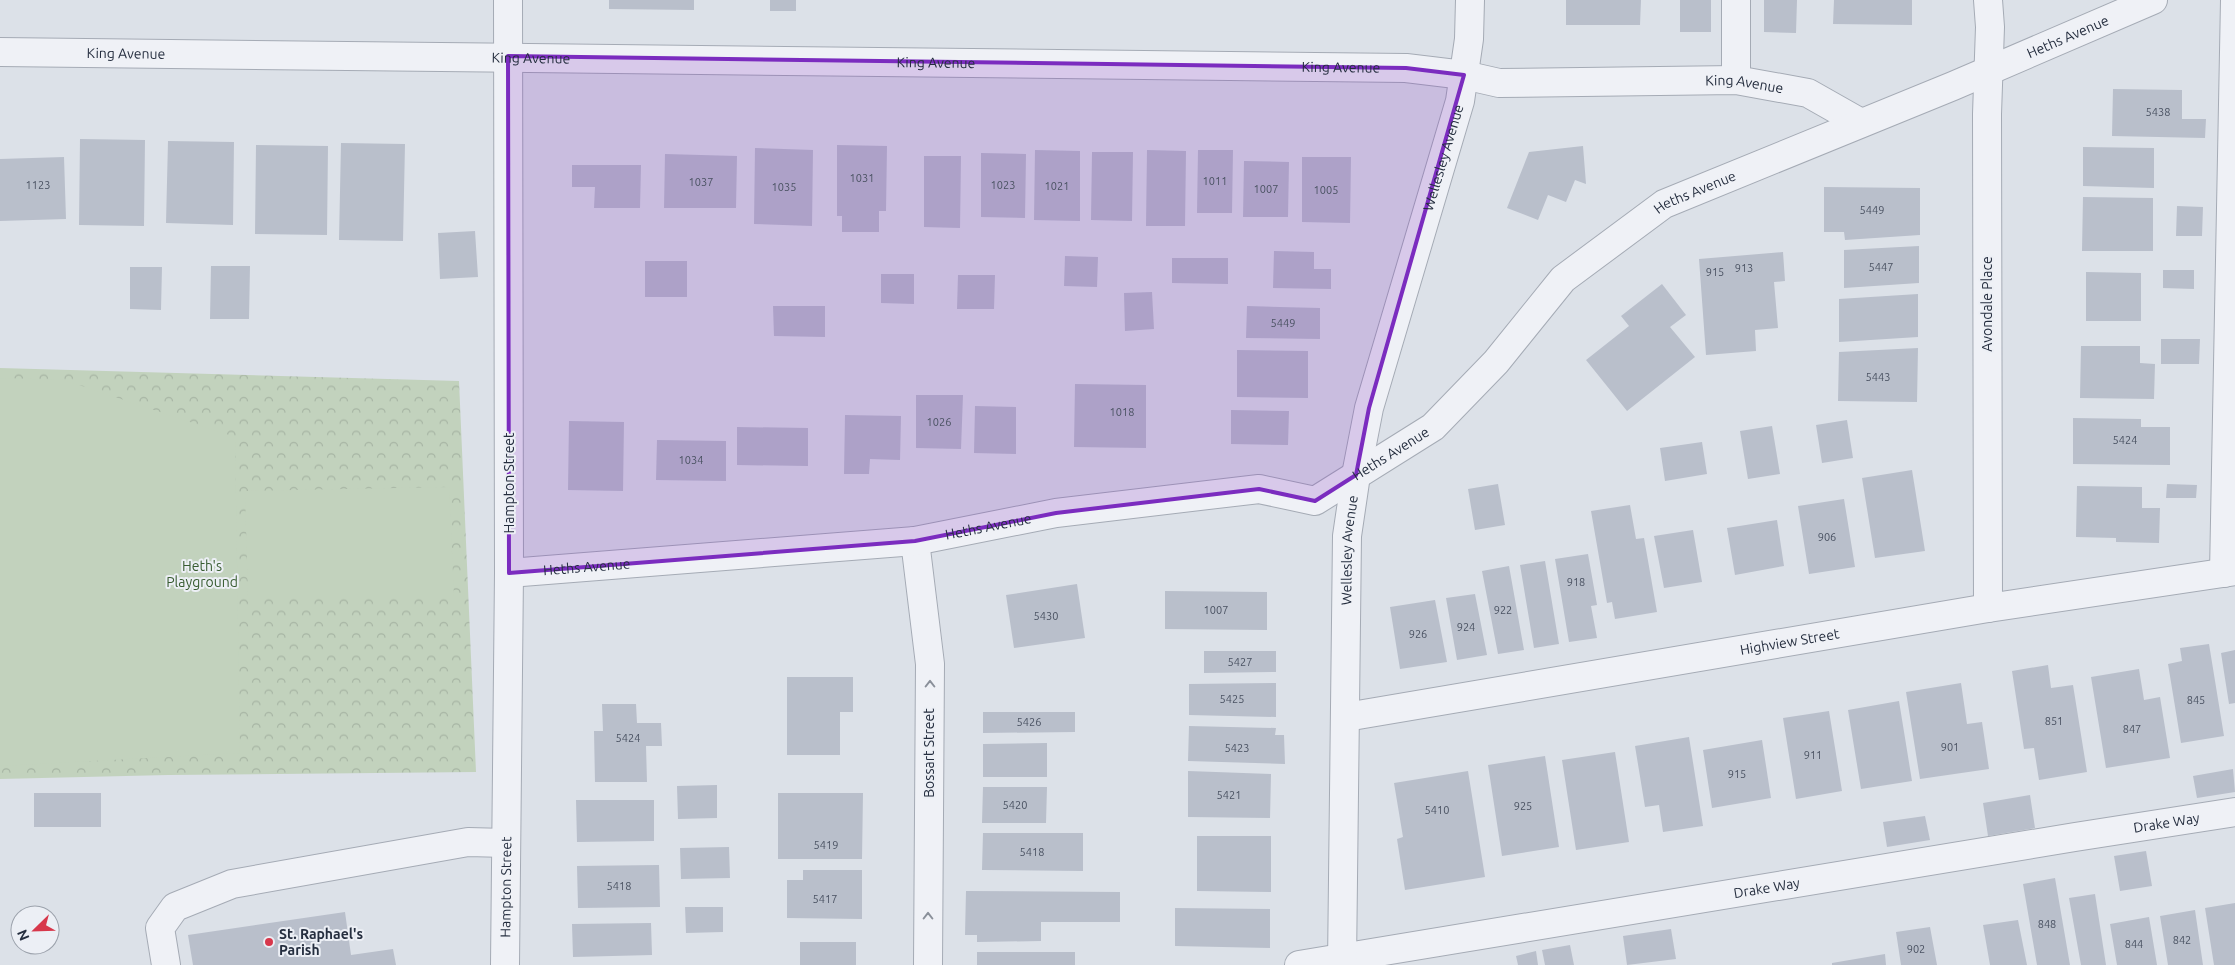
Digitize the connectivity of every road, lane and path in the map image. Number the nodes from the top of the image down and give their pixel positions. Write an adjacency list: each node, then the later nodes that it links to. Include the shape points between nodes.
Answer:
1 (508, 0): 8 (street, Hampton Street)
2 (1470, 0): 10 (street, Wellesley Avenue)
3 (1736, 0): 11 (street)
4 (1988, 0): 9 (street, Avondale Place)
5 (2153, 0): 9 (street, Heths Avenue)
6 (2235, 0): 15 (street)
7 (0, 52): 8 (street, King Avenue)
8 (508, 56): 10 (street, King Avenue, via 1406,68); 16 (street, Hampton Street)
9 (1988, 71): 12 (street, Heths Avenue); 17 (street, Avondale Place)
10 (1464, 75): 11 (street, King Avenue, via 1499,83); 13 (street, Wellesley Avenue, via 1460,101 1369,408)
11 (1736, 80): 12 (street, King Avenue, via 1808,93)
12 (1861, 123): 13 (street, Heths Avenue, via 1664,204 1563,279 1496,362 1433,427)
13 (1356, 475): 14 (street, Heths Avenue, via 1315,501 1259,489 1056,512); 18 (street, Wellesley Avenue, via 1347,536)
14 (915, 541): 16 (street, Heths Avenue); 24 (street, Bossart Street, one-way to 14, via 930,664)
15 (2229, 572): 17 (street, Highview Street)
16 (509, 573): 20 (street, Hampton Street)
17 (1988, 608): 18 (street, Highview Street)
18 (1346, 717): 21 (street, Wellesley Avenue)
19 (2235, 812): 21 (street, Drake Way)
20 (506, 843): 22 (street, via 468,842 232,884 175,907 160,928); 23 (street, Hampton Street)
21 (1342, 962): 25 (street, Drake Way)
22 (166, 965)
23 (506, 965)
24 (928, 965)
25 (1299, 965)

